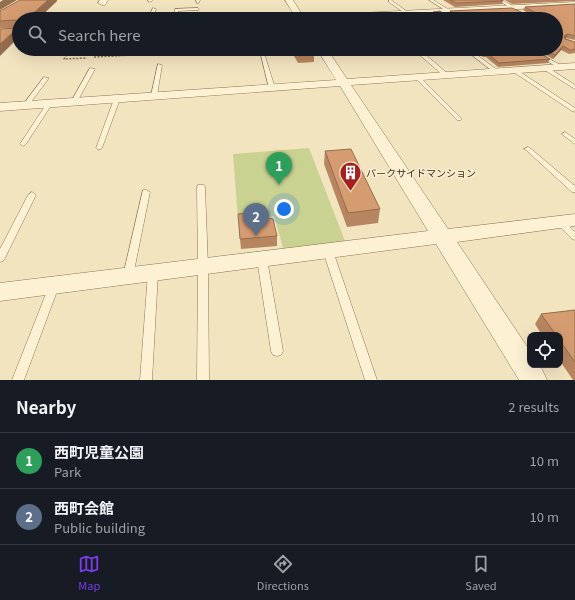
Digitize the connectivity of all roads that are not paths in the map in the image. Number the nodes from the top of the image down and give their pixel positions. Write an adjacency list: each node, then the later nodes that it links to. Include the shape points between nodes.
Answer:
1 (289, 0): 12 (street)
2 (431, 0): 14 (lane)
3 (499, 0): 9 (lane)
4 (567, 0): 6 (street)
5 (390, 1): 13 (lane)
6 (575, 4): 9 (street)
7 (154, 9): 10 (lane)
8 (198, 9): 11 (lane)
9 (514, 9): 15 (street)
10 (153, 12)
11 (176, 12)
12 (297, 12)
13 (406, 12)
14 (444, 12)
15 (462, 12)
16 (263, 56): 33 (lane)
17 (327, 56): 31 (street)
18 (424, 56): 28 (lane)
19 (475, 56): 27 (lane)
20 (541, 56): 23 (lane)
21 (160, 65): 34 (lane)
22 (575, 66): 23 (street)
23 (561, 67): 24 (street)
24 (544, 68): 26 (street); 32 (lane)
25 (92, 69): 36 (lane)
26 (514, 70): 27 (street); 40 (lane)
27 (497, 72): 28 (street)
28 (446, 75): 29 (street)
29 (417, 77): 31 (street); 41 (lane)
30 (46, 78): 38 (lane)
31 (344, 83): 33 (street); 52 (street)
32 (575, 87)
33 (272, 88): 34 (street)
34 (154, 96): 35 (street)
35 (117, 99): 36 (street); 45 (lane)
36 (74, 102): 37 (street)
37 (49, 104): 38 (street); 44 (lane)
38 (26, 105): 39 (street)
39 (0, 107)
40 (574, 110)
41 (459, 119)
42 (565, 134): 43 (lane)
43 (575, 142)
44 (23, 144)
45 (99, 148)
46 (528, 149): 48 (lane)
47 (201, 187): 57 (lane)
48 (575, 190)
49 (146, 192): 59 (lane)
50 (32, 195): 55 (lane)
51 (568, 221): 52 (street); 53 (lane)
52 (441, 237): 54 (street); 67 (street)
53 (575, 237)
54 (328, 251): 56 (street); 66 (lane)
55 (0, 258)
56 (262, 259): 57 (street); 62 (lane)
57 (203, 267): 58 (street); 65 (lane)
58 (153, 273): 59 (street); 64 (lane)
59 (128, 276): 60 (street)
60 (54, 286): 61 (street); 63 (lane)
61 (0, 292)
62 (278, 351)
63 (18, 380)
64 (146, 380)
65 (203, 380)
66 (371, 380)
67 (534, 380)

